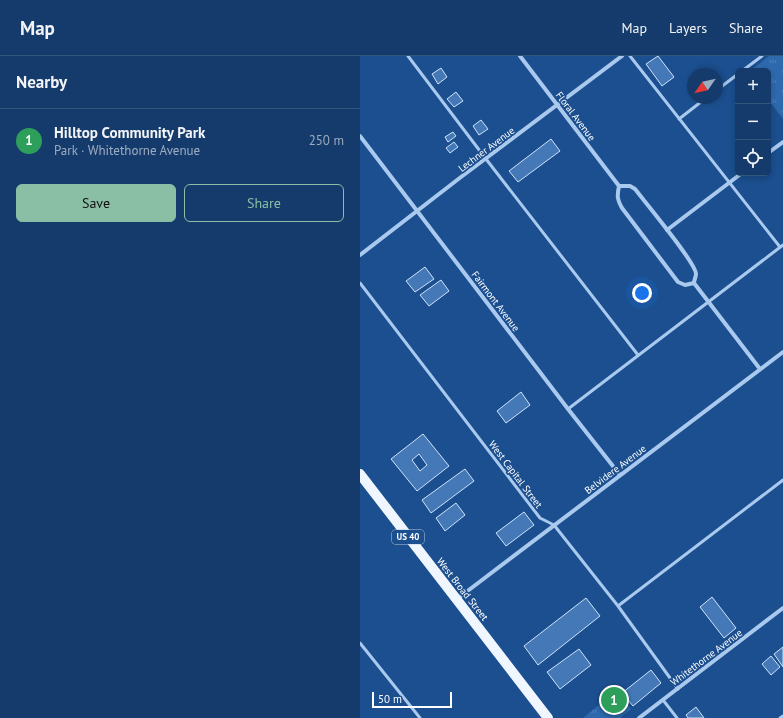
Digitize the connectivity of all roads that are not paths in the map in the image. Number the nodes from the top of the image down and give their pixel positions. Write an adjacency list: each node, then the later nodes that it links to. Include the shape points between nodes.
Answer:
1 (408, 56): 15 (lane)
2 (520, 56): 10 (street, Floral Avenue)
3 (622, 56): 10 (street, Lechner Avenue)
4 (630, 56): 11 (lane)
5 (762, 56): 6 (lane)
6 (746, 68)
7 (735, 76): 8 (lane)
8 (723, 85)
9 (698, 104): 11 (lane)
10 (558, 105): 15 (street, Lechner Avenue); 18 (street, Floral Avenue)
11 (679, 118): 17 (lane)
12 (360, 136): 19 (street, Fairmont Avenue)
13 (783, 142): 14 (street)
14 (771, 151)
15 (486, 159): 19 (street, Lechner Avenue); 27 (lane)
16 (738, 176): 17 (street)
17 (730, 182): 20 (street); 21 (lane)
18 (619, 186): 20 (street, via 630,186 635,189); 24 (street, via 617,196 622,208 678,282 685,285)
19 (417, 211): 22 (street, Lechner Avenue); 29 (street, Fairmont Avenue)
20 (667, 230): 24 (street, via 694,266)
21 (782, 246): 25 (lane)
22 (360, 255)
23 (360, 283): 33 (lane, West Capital Street, via 540,518)
24 (694, 283): 25 (street)
25 (708, 302): 27 (lane); 28 (street)
26 (783, 352): 28 (street, Belvidere Avenue)
27 (638, 356): 29 (lane)
28 (760, 369): 31 (street, Belvidere Avenue)
29 (568, 409): 31 (street, Fairmont Avenue)
30 (360, 474): 34 (main road, West Broad Street / US 40)
31 (620, 475): 33 (street, Belvidere Avenue)
32 (783, 480): 35 (lane)
33 (554, 525): 34 (street, Belvidere Avenue); 35 (lane, West Capital Street)
34 (457, 600): 42 (main road, West Broad Street / US 40)
35 (618, 606): 38 (lane, West Capital Street)
36 (783, 608): 38 (street, Whitethorne Avenue)
37 (360, 643): 41 (lane)
38 (678, 689): 39 (street, Whitethorne Avenue)
39 (663, 700): 43 (street, Whitethorne Avenue); 44 (lane)
40 (783, 716): 45 (lane)
41 (420, 718)
42 (548, 718)
43 (640, 718)
44 (677, 718)
45 (780, 718)

